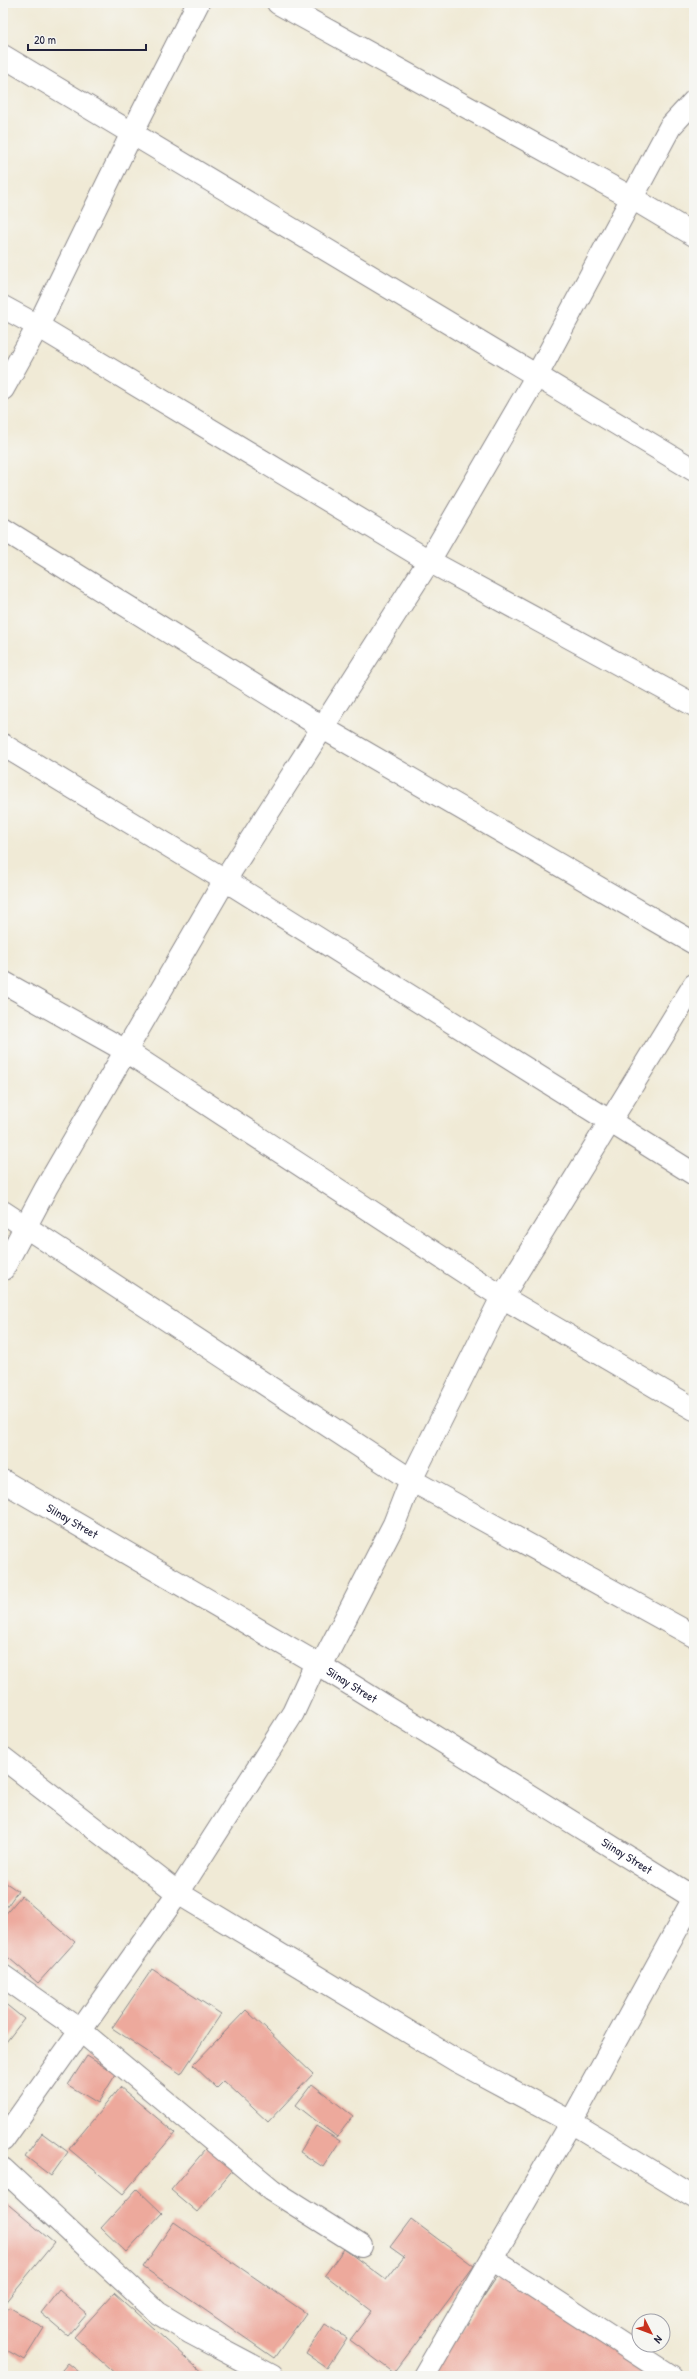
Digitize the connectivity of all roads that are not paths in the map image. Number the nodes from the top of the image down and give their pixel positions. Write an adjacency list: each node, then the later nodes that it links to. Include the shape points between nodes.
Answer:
1 (198, 3): 5 (street)
2 (278, 3): 6 (street)
3 (3, 56): 5 (street)
4 (694, 101): 6 (street, via 670,127)
5 (132, 133): 9 (street); 10 (street)
6 (632, 198): 7 (street); 10 (street)
7 (694, 235)
8 (3, 307): 9 (street)
9 (38, 326): 11 (street); 14 (street)
10 (536, 377): 12 (street); 14 (street)
11 (3, 389)
12 (694, 470)
13 (3, 529): 16 (street)
14 (429, 561): 15 (street); 16 (street)
15 (694, 705)
16 (323, 728): 18 (street); 19 (street)
17 (3, 745): 18 (street)
18 (225, 880): 22 (street); 23 (street)
19 (694, 943)
20 (3, 982): 22 (street)
21 (694, 985): 23 (street)
22 (126, 1052): 26 (street); 28 (street)
23 (610, 1122): 24 (street); 28 (street)
24 (694, 1174)
25 (3, 1212): 26 (street)
26 (26, 1226): 27 (street); 30 (street)
27 (3, 1269)
28 (502, 1296): 29 (street); 30 (street)
29 (694, 1409)
30 (411, 1480): 32 (street); 33 (street, via 394,1524)
31 (3, 1481): 33 (street, Siinay Street)
32 (694, 1636)
33 (318, 1664): 35 (street, via 293,1713); 36 (street, Siinay Street)
34 (3, 1758): 35 (street)
35 (178, 1893): 38 (street); 39 (street, via 456,2061)
36 (694, 1898): 39 (street)
37 (3, 1976): 38 (street)
38 (80, 2031): 40 (street); 43 (street, via 272,2190)
39 (571, 2122): 42 (street); 44 (street)
40 (3, 2140)
41 (3, 2169): 45 (street, via 158,2313)
42 (694, 2197)
43 (361, 2246)
44 (492, 2259): 46 (street); 47 (street)
45 (272, 2376)
46 (424, 2376)
47 (671, 2376)

